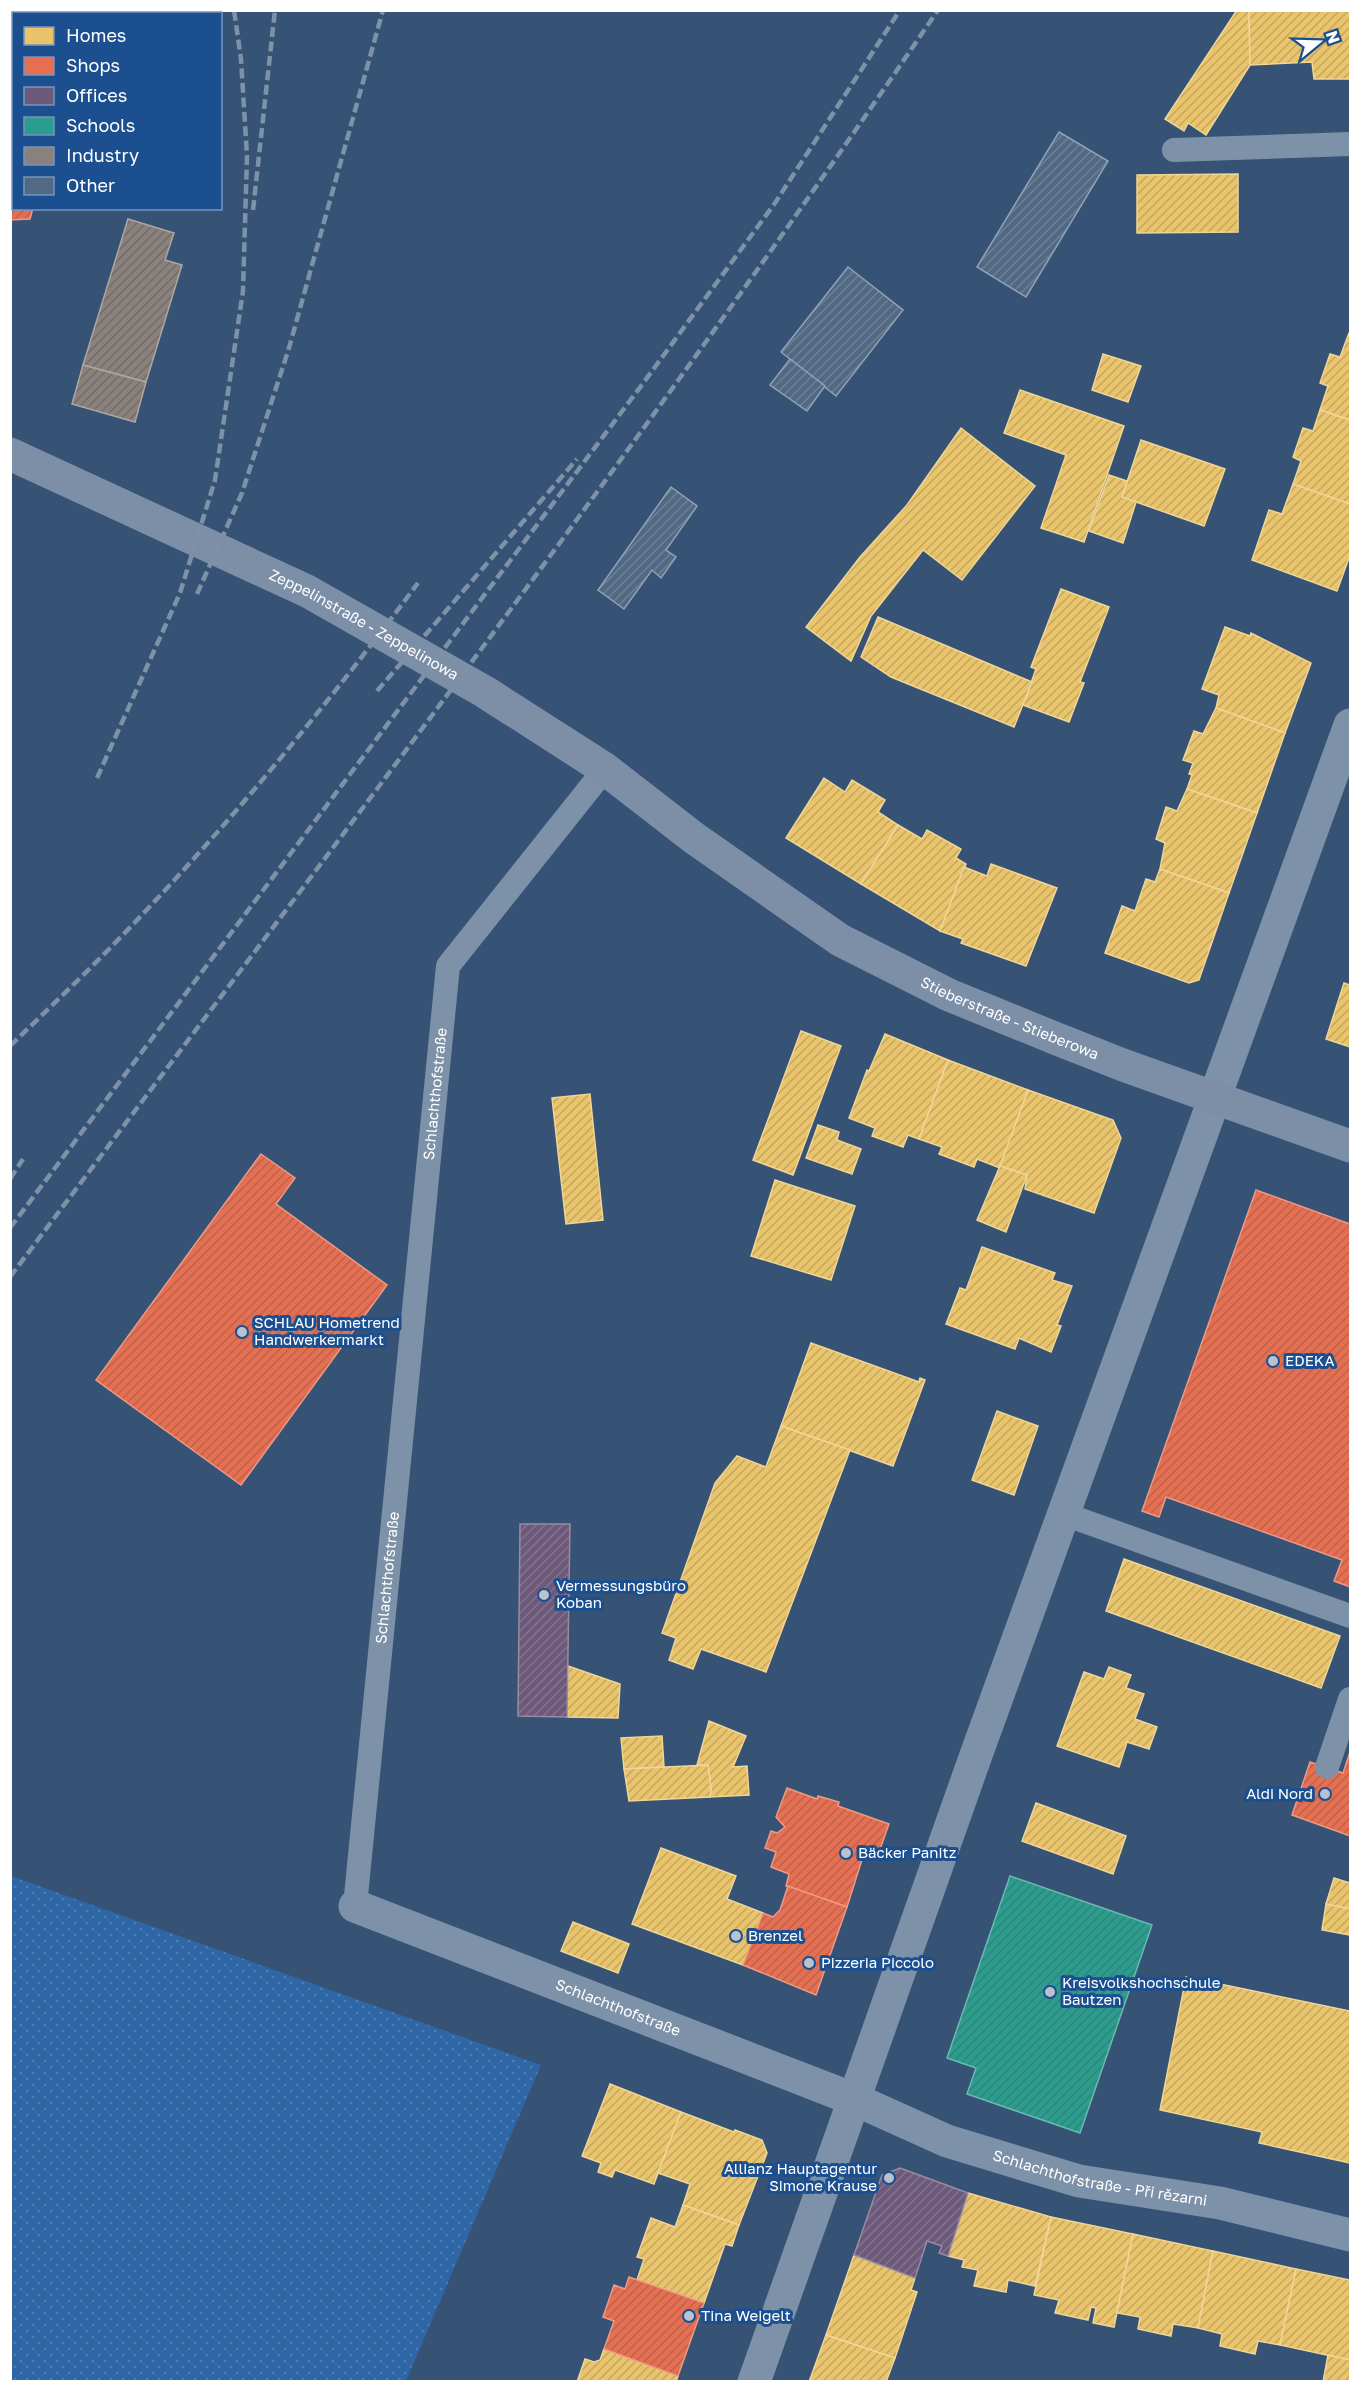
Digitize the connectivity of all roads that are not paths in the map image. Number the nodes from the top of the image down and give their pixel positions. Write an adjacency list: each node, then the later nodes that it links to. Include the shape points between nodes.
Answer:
1 (1350, 144): 2 (lane)
2 (1174, 150)
3 (10, 454): 5 (main road, Zeppelinstraße - Zeppelinowa, via 308,591 485,692)
4 (1350, 725): 7 (street)
5 (605, 769): 6 (main road, Zeppelinstraße - Zeppelinowa); 13 (lane, Schlachthofstraße, via 448,966)
6 (694, 838): 7 (main road, Stieberstraße - Stieberowa, via 840,940 909,975 960,999)
7 (1215, 1099): 8 (main road, Stieberstraße - Stieberowa); 9 (street)
8 (1350, 1146)
9 (1064, 1514): 10 (lane); 14 (street)
10 (1350, 1616)
11 (1350, 1699): 12 (lane)
12 (1327, 1767)
13 (355, 1906): 14 (street, Schlachthofstraße)
14 (856, 2100): 15 (street, Schlachthofstraße - Při rězarni, via 947,2141 1079,2181 1220,2203); 16 (street)
15 (1350, 2235)
16 (754, 2382)

